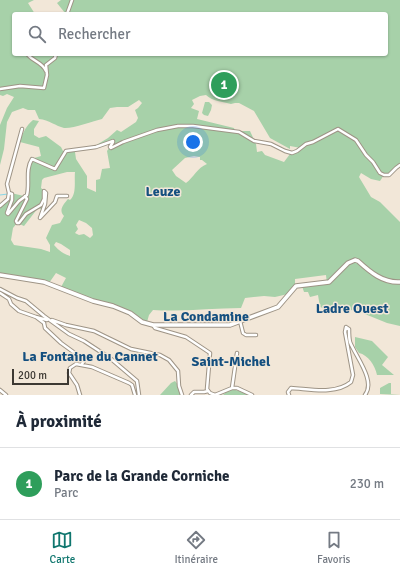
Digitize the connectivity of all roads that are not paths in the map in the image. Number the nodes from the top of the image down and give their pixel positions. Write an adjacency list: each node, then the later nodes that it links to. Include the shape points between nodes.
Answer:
1 (72, 0): 2 (street)
2 (68, 12)
3 (29, 56): 5 (street, via 41,64)
4 (56, 56): 5 (street, via 46,64)
5 (47, 73): 6 (street, via 44,89 20,86)
6 (0, 89)
7 (22, 129): 9 (street, via 7,184)
8 (400, 165): 10 (street, via 389,175 382,174 356,140 338,129 290,153 236,132 178,126 157,130 111,148 113,141 96,147 66,151 54,169 32,159)
9 (10, 193): 10 (street, via 12,195 8,214); 12 (street, via 8,199)
10 (25, 196): 11 (street, via 27,199 17,223 41,205 44,191 46,199 40,218 55,202 57,196)
11 (66, 196)
12 (0, 206)
13 (0, 275): 20 (main road, via 44,282 113,306 130,313 142,322)
14 (400, 282): 19 (main road, via 377,277 358,261 351,261 329,282 296,286 278,307)
15 (0, 289): 18 (street, via 26,301)
16 (0, 293): 17 (street, via 10,299 12,305 21,312)
17 (36, 316): 18 (street); 23 (street, via 61,343 83,359)
18 (50, 320): 30 (street, via 116,363 137,381); 31 (street, via 94,331 131,349 166,358 178,371)
19 (240, 321): 20 (main road, via 224,326); 21 (street, via 243,333)
20 (153, 324): 26 (street, via 155,328 186,337 210,353)
21 (256, 335)
22 (237, 353): 24 (street)
23 (82, 364): 28 (street, via 74,364 69,371); 29 (street, via 129,382)
24 (232, 388): 26 (street, via 215,395); 33 (street)
25 (0, 390): 27 (street)
26 (208, 391): 32 (street, via 194,392)
27 (6, 395)
28 (80, 395)
29 (135, 395)
30 (139, 395)
31 (182, 395)
32 (191, 395)
33 (252, 395)
34 (289, 395): 35 (street, via 291,388 326,390 351,382 353,375 346,327 349,329 350,342 368,380 368,389)
35 (364, 395)

